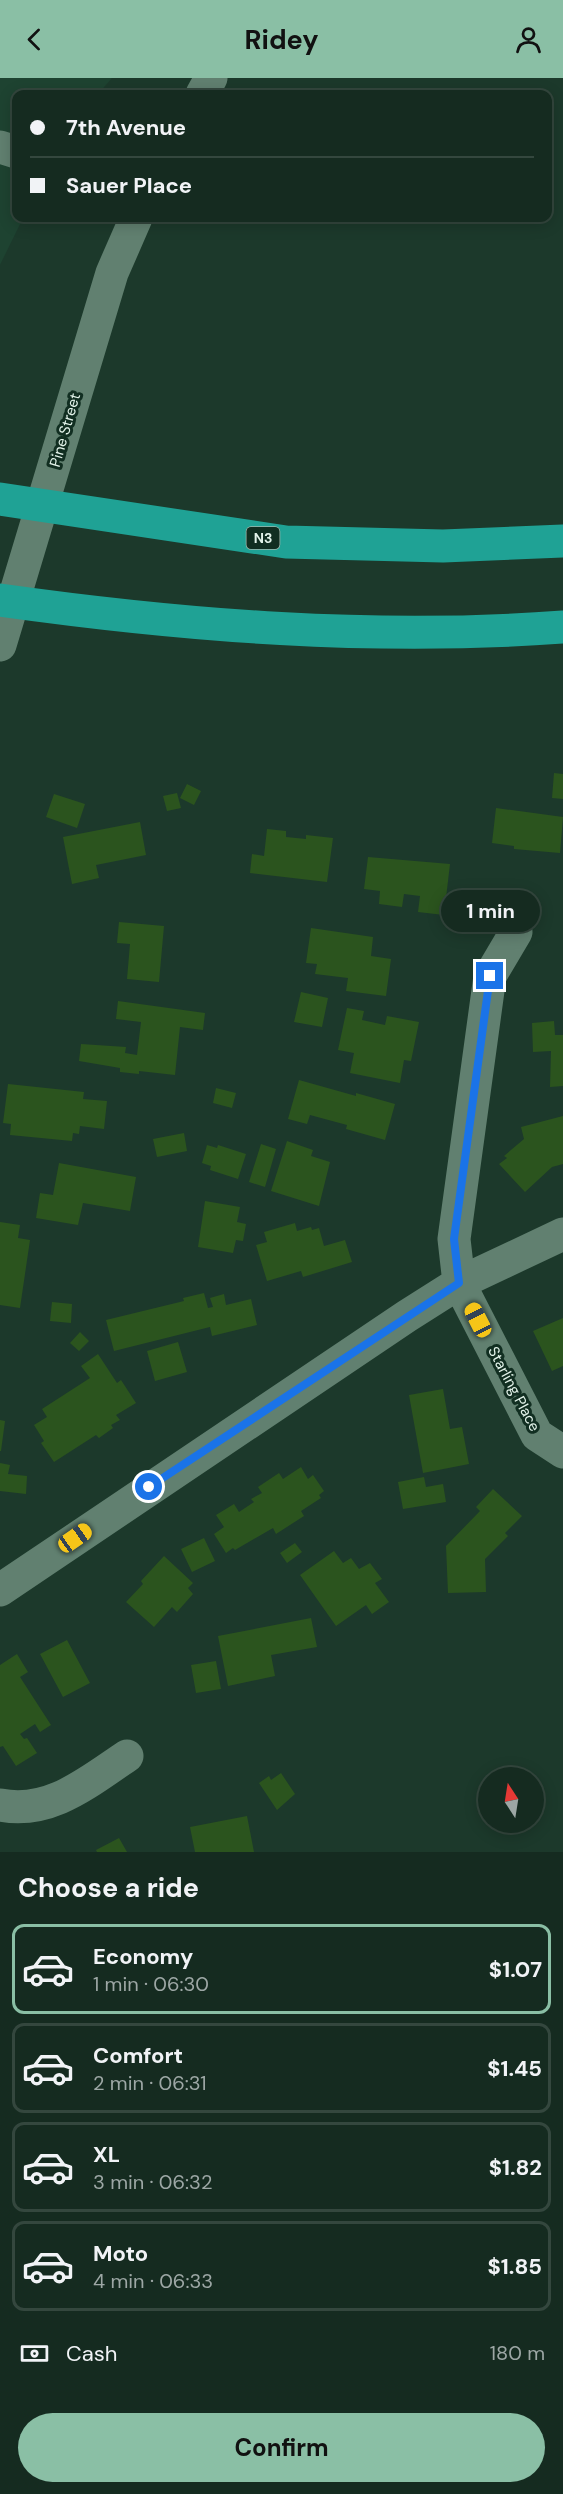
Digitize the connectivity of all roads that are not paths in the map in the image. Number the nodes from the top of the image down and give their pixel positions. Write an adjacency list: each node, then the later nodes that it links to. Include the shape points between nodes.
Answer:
1 (134, 222): 6 (street, Pine Street, via 112,273)
2 (0, 499): 3 (highway, N3, via 286,542 443,546)
3 (563, 541)
4 (0, 600): 5 (highway, via 116,616 295,630 504,631)
5 (563, 627)
6 (0, 645)
7 (516, 932): 9 (street, via 490,976 454,1239)
8 (563, 1234): 9 (street)
9 (459, 1283): 10 (street, Starling Place, via 537,1435); 11 (street)
10 (563, 1452)
11 (0, 1590)
12 (127, 1756): 13 (street, via 64,1798 35,1805)
13 (0, 1805)

